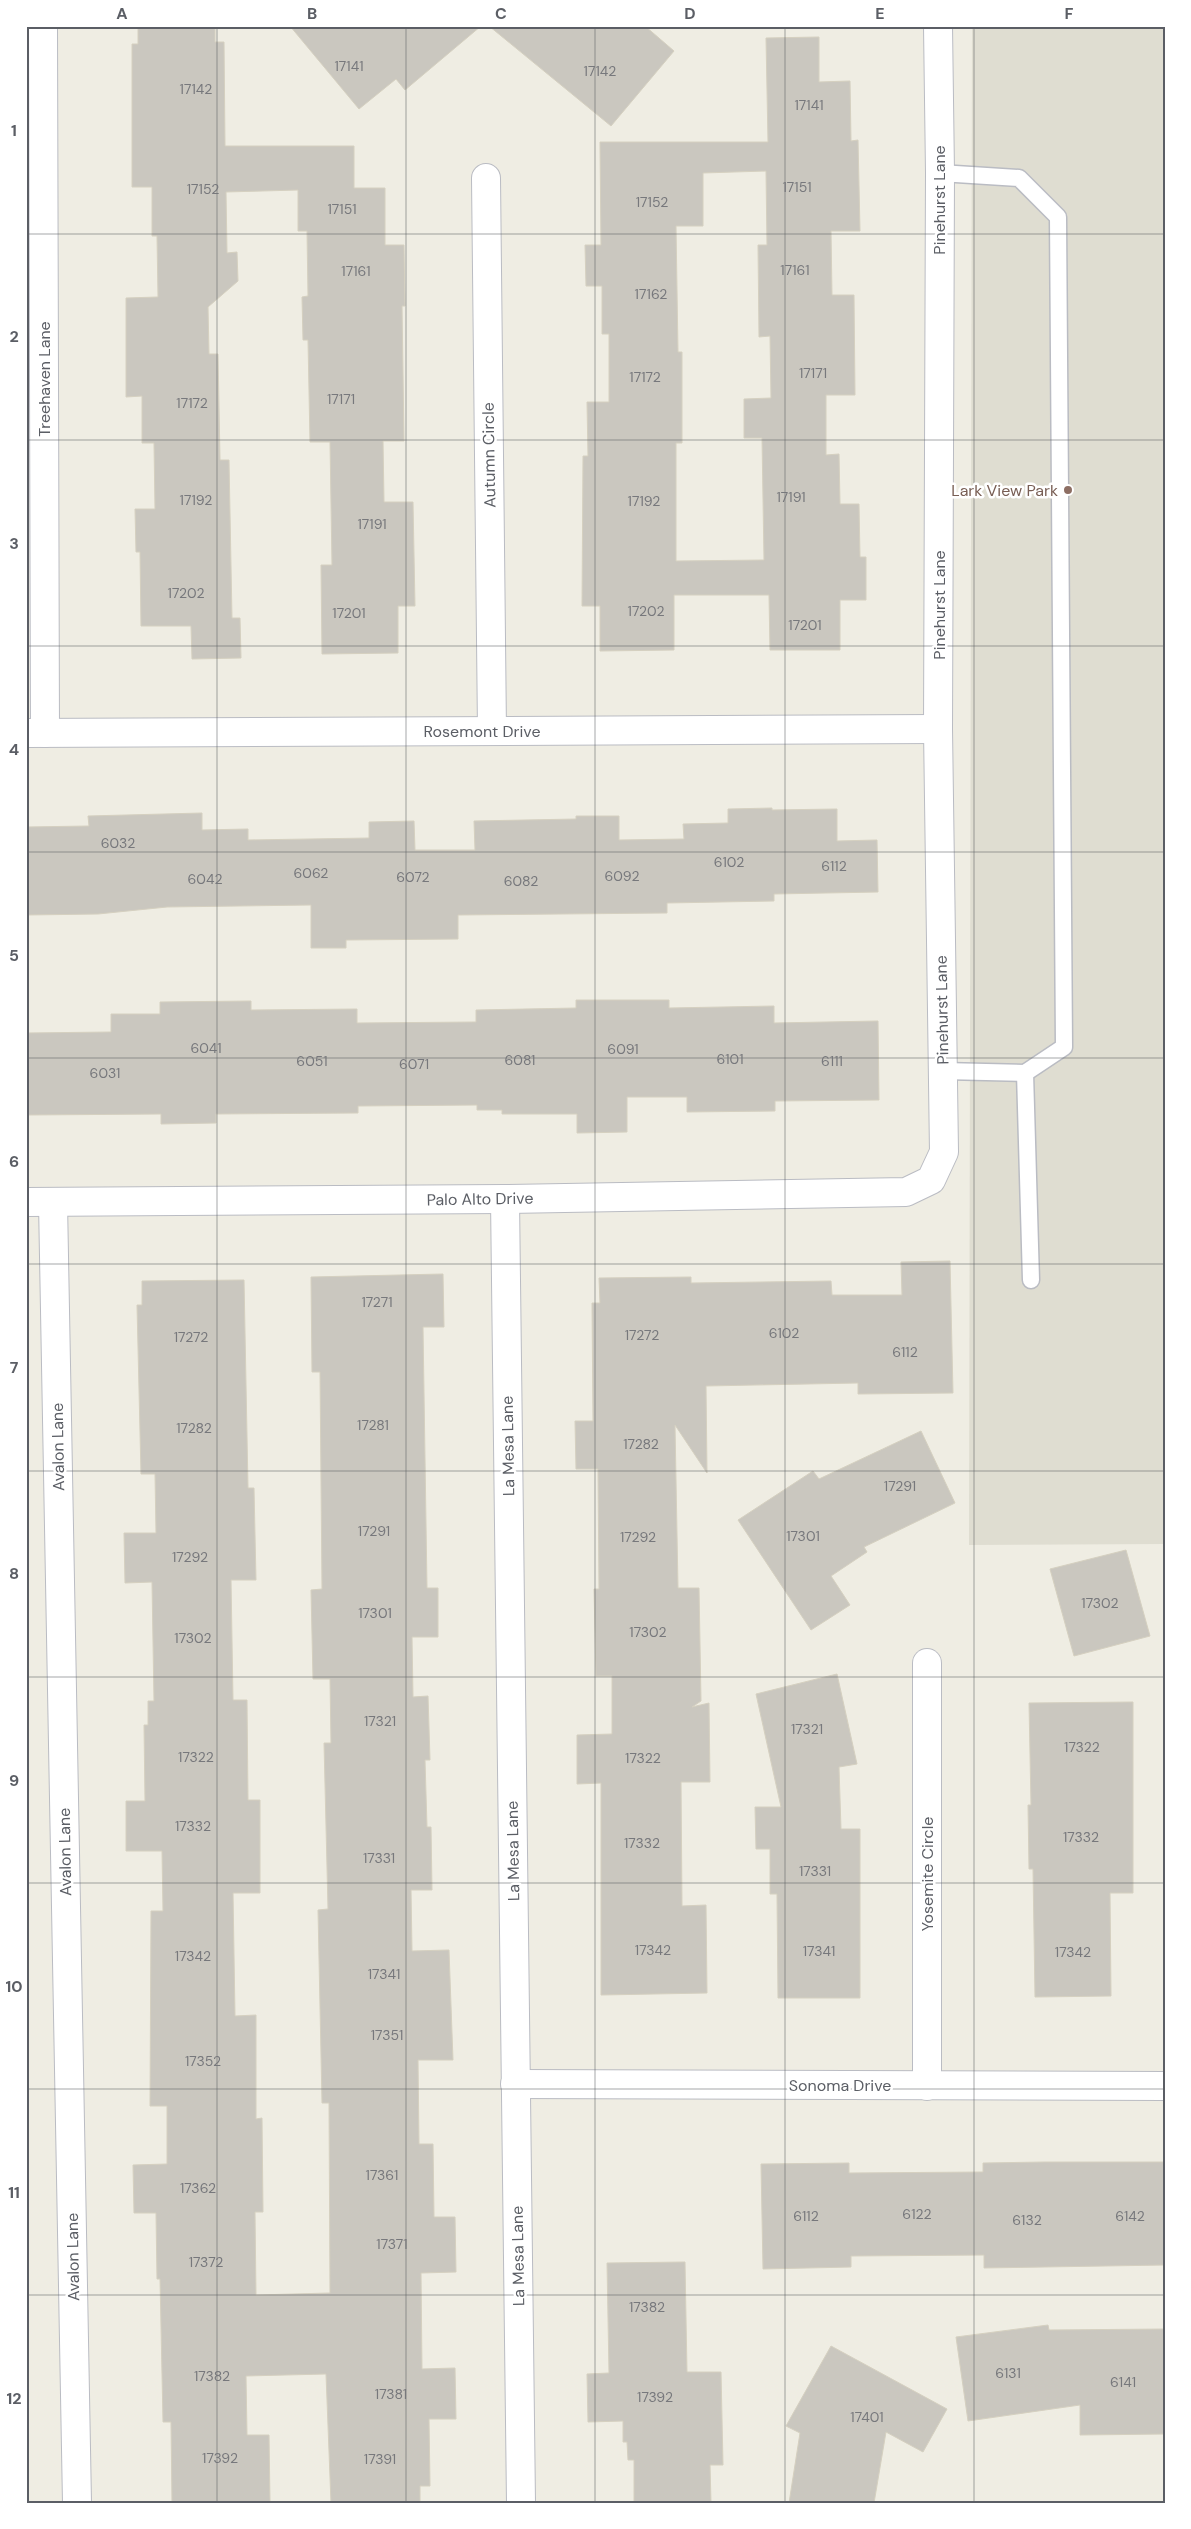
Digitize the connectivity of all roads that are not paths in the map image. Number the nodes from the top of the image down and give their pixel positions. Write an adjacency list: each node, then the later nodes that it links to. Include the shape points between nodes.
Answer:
1 (43, 26): 7 (street, Treehaven Lane)
2 (938, 26): 3 (street, Pinehurst Lane)
3 (940, 173): 5 (street, Pinehurst Lane); 9 (lane, via 1019,178 1058,217 1064,1047)
4 (486, 178): 6 (street, Autumn Circle)
5 (938, 729): 6 (street, Rosemont Drive); 8 (street, Pinehurst Lane)
6 (492, 731): 7 (street, Rosemont Drive)
7 (35, 733)
8 (943, 1071): 9 (lane); 10 (street, Pinehurst Lane, via 944,1152)
9 (1026, 1073): 14 (lane)
10 (931, 1180): 11 (street, Palo Alto Drive, via 906,1192)
11 (505, 1199): 13 (street, Palo Alto Drive); 16 (street, La Mesa Lane)
12 (26, 1202): 13 (street, Palo Alto Drive)
13 (53, 1202): 19 (street, Avalon Lane)
14 (1031, 1280)
15 (927, 1663): 17 (street, Yosemite Circle)
16 (515, 2084): 17 (street, Sonoma Drive); 20 (street, La Mesa Lane)
17 (927, 2086): 18 (street, Sonoma Drive)
18 (1165, 2086)
19 (77, 2503)
20 (521, 2503)

